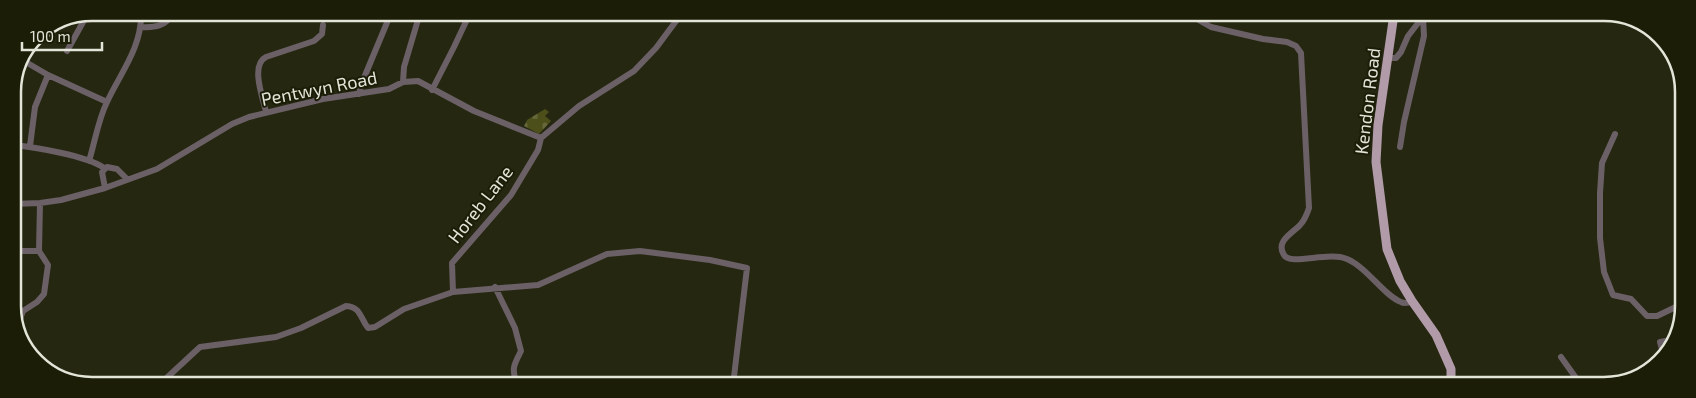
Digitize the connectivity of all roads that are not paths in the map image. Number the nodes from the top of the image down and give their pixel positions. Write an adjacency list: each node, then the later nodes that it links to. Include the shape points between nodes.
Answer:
1 (141, 21): 13 (street)
2 (166, 21): 13 (street, via 153,27)
3 (388, 21): 20 (street)
4 (418, 21): 18 (street, via 404,67)
5 (466, 21): 19 (street)
6 (676, 21): 24 (street, via 634,71 579,106)
7 (1200, 21): 38 (street, via 1211,27 1287,42 1301,53 1308,208 1304,220 1284,240 1282,246 1286,258 1340,256 1363,269 1399,302)
8 (1393, 21): 15 (main road, Kendon Road)
9 (1420, 21): 15 (street, via 1396,58)
10 (1424, 21): 27 (street, via 1424,36)
11 (83, 22): 14 (street)
12 (323, 25): 22 (street, via 322,34 314,41 260,60 257,71)
13 (141, 27): 21 (street, via 131,58)
14 (67, 50)
15 (1388, 58): 38 (main road, Kendon Road, via 1376,162 1387,249)
16 (28, 63): 17 (street)
17 (48, 75): 21 (street); 26 (street, via 35,107)
18 (403, 82): 19 (street, Pentwyn Road, via 418,81); 20 (street, Pentwyn Road, via 388,90)
19 (432, 90): 24 (street, Pentwyn Road)
20 (360, 94): 22 (street, Pentwyn Road)
21 (106, 102): 28 (street)
22 (266, 112): 30 (street, Pentwyn Road, via 239,120 157,169)
23 (1615, 134): 39 (street, via 1602,163 1600,238 1604,272 1613,295 1630,299 1647,316 1657,316)
24 (541, 138): 37 (street, Horeb Lane, via 538,150 511,195 452,263)
25 (21, 145): 26 (street)
26 (30, 146): 28 (street)
27 (1400, 147)
28 (89, 161): 29 (street)
29 (104, 168): 30 (street, via 117,169); 31 (street)
30 (127, 179): 31 (street, Pentwyn Road)
31 (105, 188): 32 (street, Pentwyn Road)
32 (40, 203): 33 (street, Pentwyn Road); 35 (street)
33 (21, 204)
34 (21, 251): 35 (street)
35 (39, 251): 40 (street, via 48,266 44,294)
36 (495, 287): 37 (street); 43 (street, via 515,328 521,350 513,366); 44 (street, via 538,285 607,254 640,250 747,268)
37 (453, 292): 42 (street, via 404,308 375,327 368,328 354,306 346,306 276,337 200,347)
38 (1412, 301): 45 (main road, Kendon Road, via 1436,335)
39 (1675, 307)
40 (22, 312)
41 (1561, 357): 46 (street)
42 (167, 377)
43 (514, 377)
44 (734, 377)
45 (1450, 377)
46 (1575, 377)

